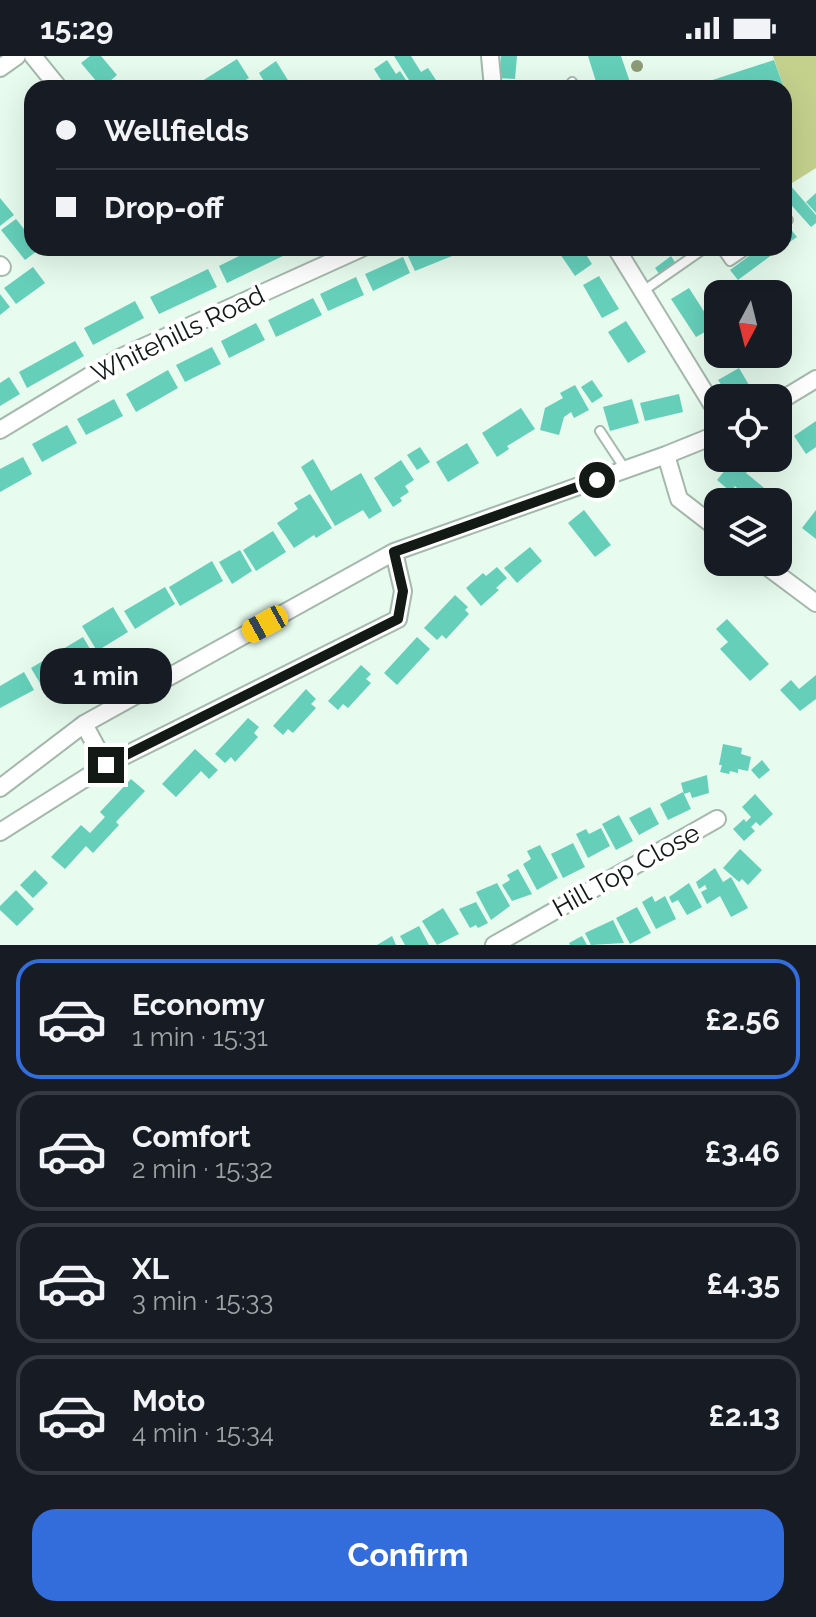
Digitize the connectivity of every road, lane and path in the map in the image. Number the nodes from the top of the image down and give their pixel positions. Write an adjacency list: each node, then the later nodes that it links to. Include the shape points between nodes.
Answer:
1 (17, 56): 4 (street)
2 (33, 56): 5 (street)
3 (490, 56): 6 (street)
4 (0, 68)
5 (52, 80)
6 (492, 80)
7 (337, 256): 14 (street, Whitehills Road, via 119,358)
8 (621, 256): 10 (street)
9 (693, 256): 10 (lane)
10 (643, 291): 12 (street)
11 (816, 379): 13 (street)
12 (704, 391)
13 (792, 394)
14 (0, 430)
15 (600, 431): 18 (lane)
16 (704, 440): 17 (street)
17 (666, 455): 18 (street); 19 (street, via 679,499)
18 (625, 470): 20 (street)
19 (704, 518)
20 (394, 552): 23 (street); 24 (street, via 403,591 398,619)
21 (780, 576): 22 (street)
22 (816, 603)
23 (84, 724): 24 (street); 25 (street)
24 (106, 765): 27 (street)
25 (0, 788)
26 (717, 819): 28 (street, Hill Top Close)
27 (0, 832)
28 (494, 945)

